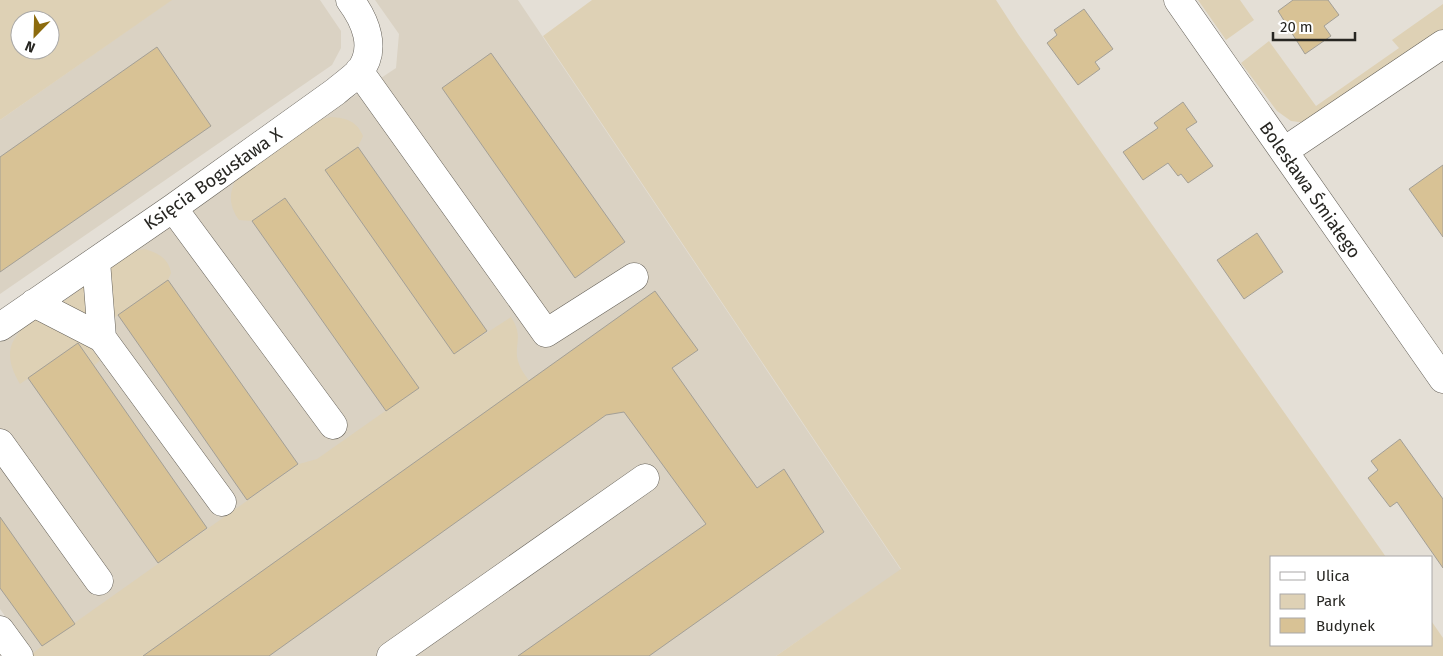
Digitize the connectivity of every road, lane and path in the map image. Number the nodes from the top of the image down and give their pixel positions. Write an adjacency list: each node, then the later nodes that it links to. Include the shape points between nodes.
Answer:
1 (350, 0): 4 (street, Księcia Bogusława X, via 367,31 368,48)
2 (1178, 0): 5 (street, Bolesława Śmiałego)
3 (1443, 44): 5 (street)
4 (359, 72): 6 (street, Księcia Bogusława X); 8 (street, via 546,333)
5 (1284, 151): 12 (street, Bolesława Śmiałego)
6 (174, 208): 7 (street, Księcia Bogusława X); 13 (street)
7 (96, 261): 9 (street, Księcia Bogusława X); 11 (street)
8 (634, 277)
9 (34, 303): 10 (street, Księcia Bogusława X); 11 (street)
10 (0, 327)
11 (102, 338): 16 (street)
12 (1443, 379)
13 (333, 424)
14 (0, 442): 17 (street)
15 (645, 478): 20 (street)
16 (222, 502)
17 (99, 581)
18 (0, 630): 19 (street)
19 (19, 656)
20 (391, 656)

